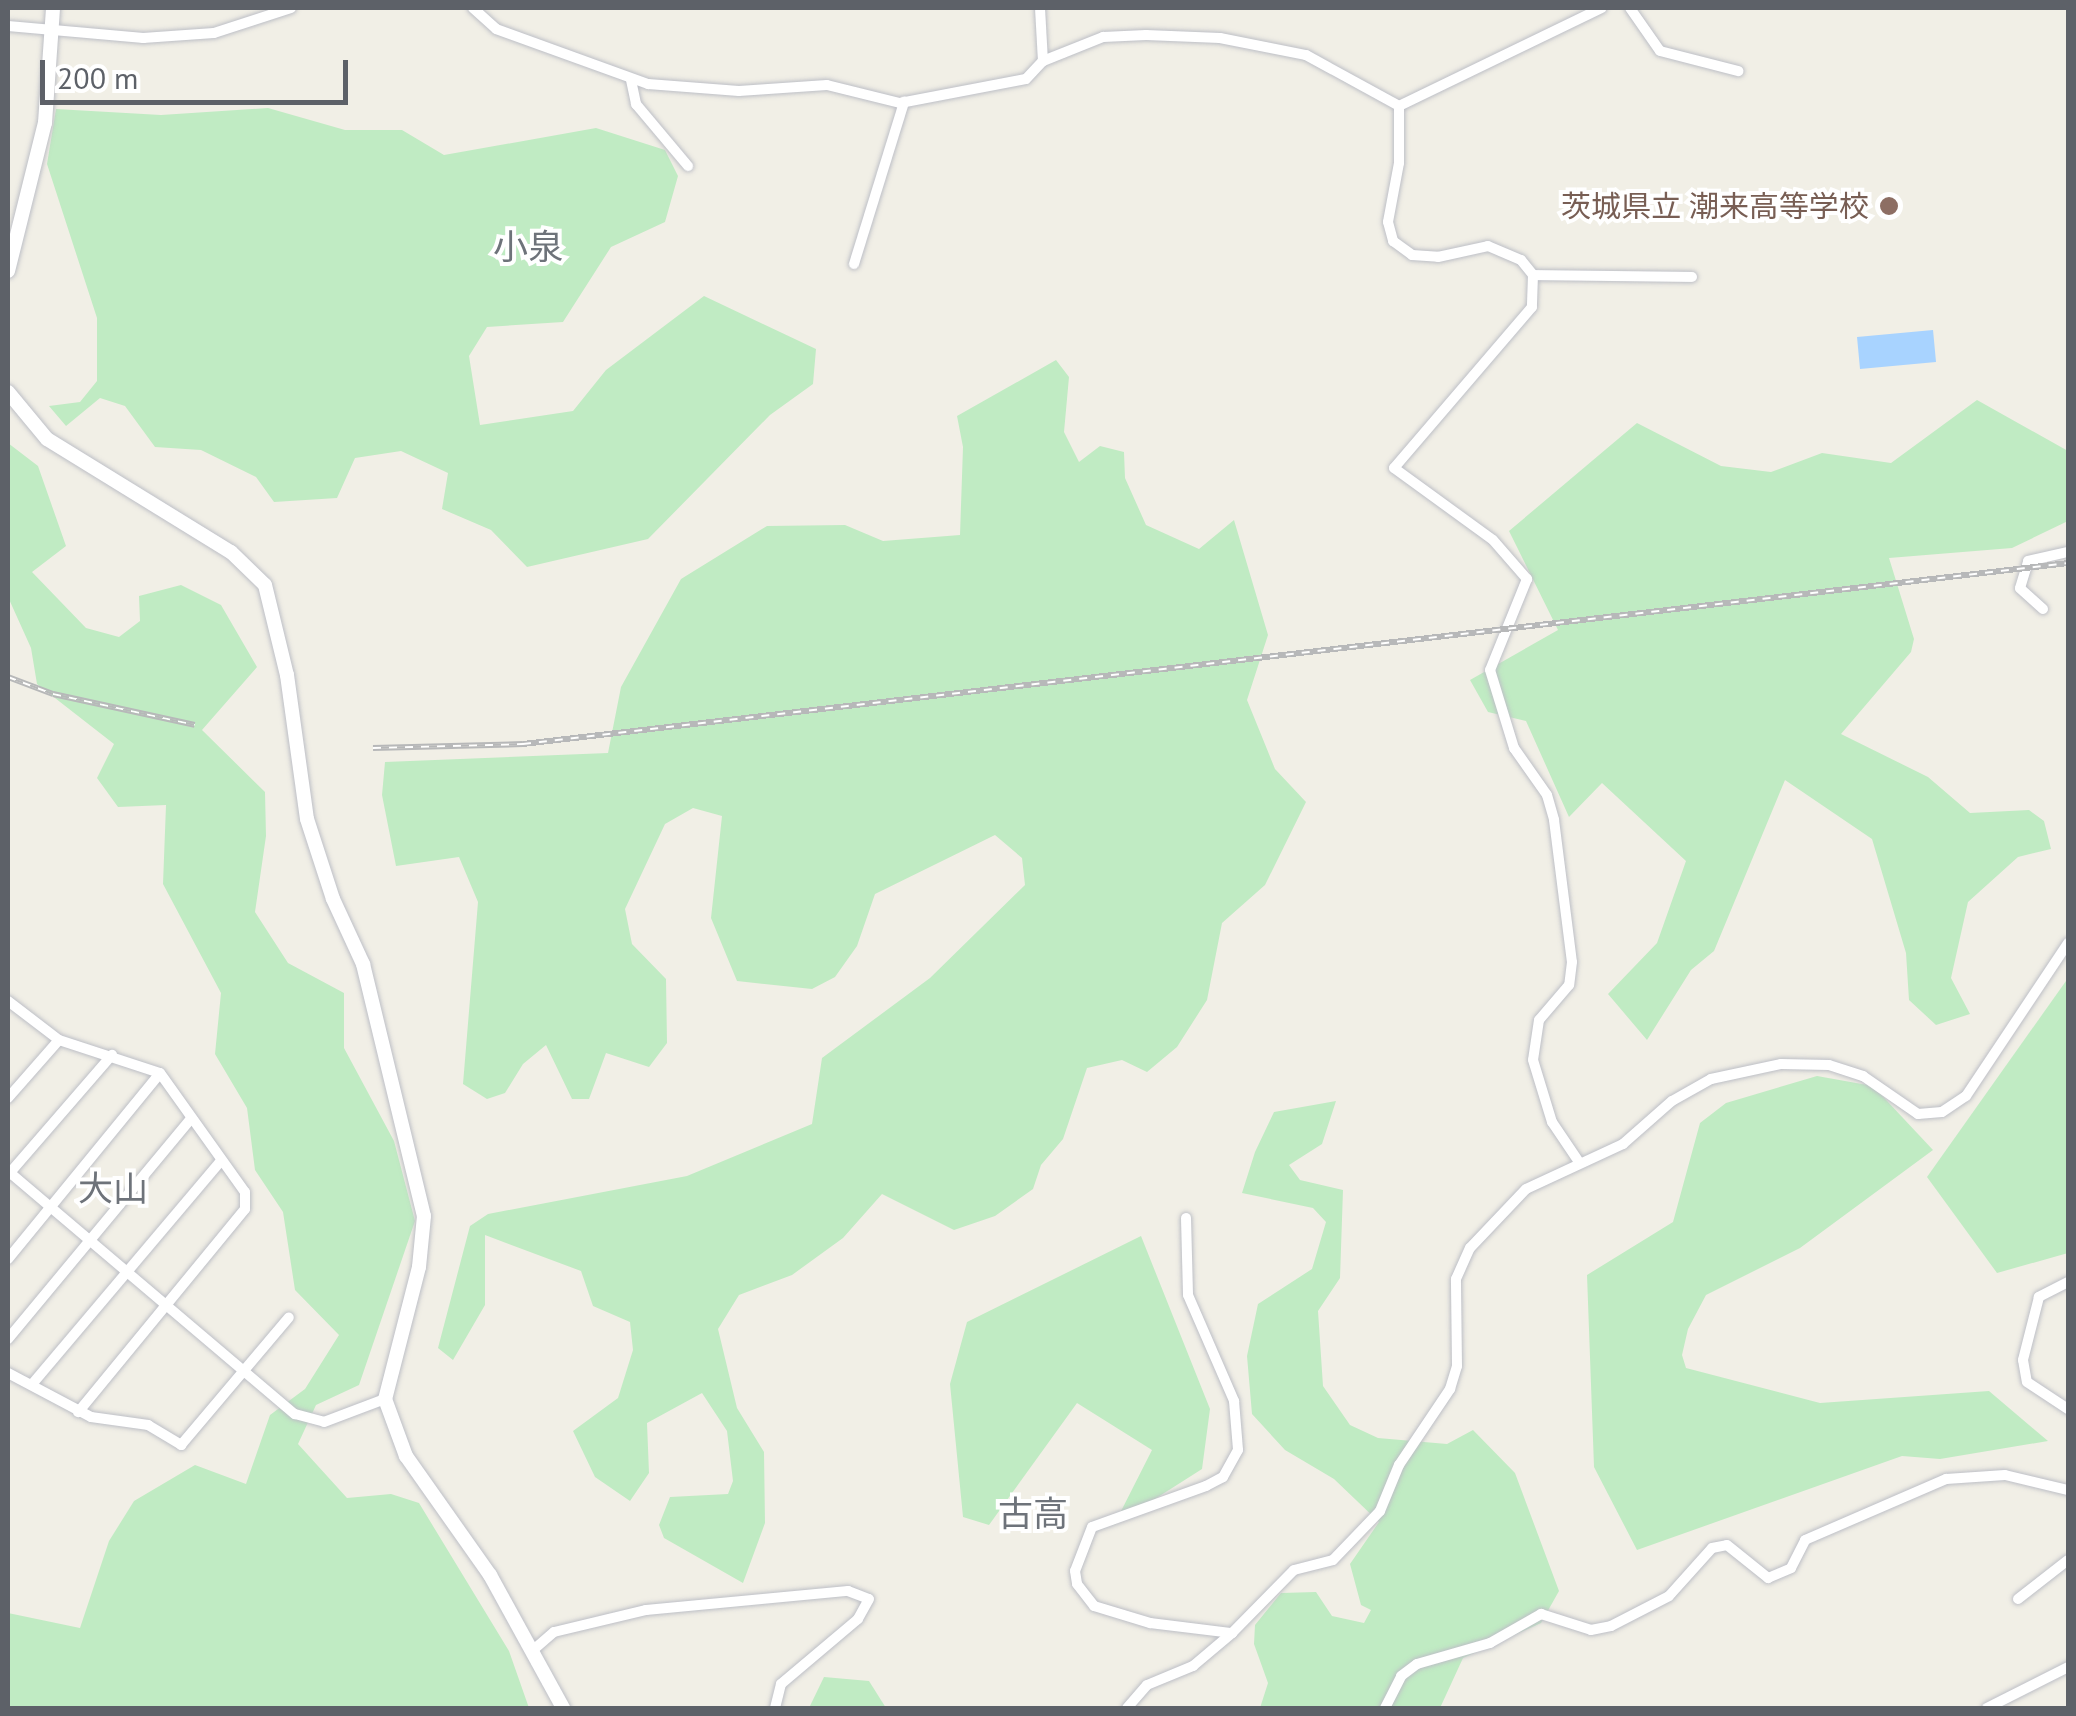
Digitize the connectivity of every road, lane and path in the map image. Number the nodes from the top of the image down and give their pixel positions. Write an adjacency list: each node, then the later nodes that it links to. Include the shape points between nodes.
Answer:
1 (53, 8): 8 (street)
2 (291, 8): 8 (street, via 214,34)
3 (473, 8): 11 (street, via 496,30 601,62)
4 (1040, 8): 9 (street)
5 (1602, 8): 13 (street)
6 (1630, 8): 10 (street, via 1660,52)
7 (8, 26): 8 (street)
8 (52, 32): 16 (street, via 45,123)
9 (1043, 61): 12 (street, via 1026,79); 13 (street, via 1102,36 1249,41 1306,55)
10 (1738, 71)
11 (631, 80): 12 (street, via 739,91 827,85); 14 (street, via 636,104)
12 (904, 102): 15 (street)
13 (1398, 106): 17 (street, via 1392,241 1412,254 1438,257 1488,246 1521,260)
14 (688, 166)
15 (854, 264)
16 (8, 271)
17 (1533, 275): 18 (street); 29 (street, via 1535,292 1524,318 1394,468 1493,540 1527,579 1490,670 1514,748 1547,796 1554,820 1572,962 1568,985 1538,1020 1532,1060 1552,1122)
18 (1692, 277)
19 (8, 392): 44 (street, via 47,439 231,552 265,585 307,819 332,899 363,964 424,1216 418,1267)
20 (2068, 552): 21 (street, via 2028,561 2020,588)
21 (2043, 610)
22 (2068, 943): 29 (street, via 1966,1096 1942,1112 1918,1114 1863,1076 1829,1064 1781,1064 1712,1080 1672,1101 1623,1144)
23 (10, 1008): 24 (street)
24 (59, 1040): 25 (street); 27 (street)
25 (112, 1056): 26 (street); 31 (street)
26 (160, 1073): 28 (street); 32 (street)
27 (8, 1098)
28 (190, 1120): 30 (street); 34 (street)
29 (1579, 1162): 50 (street, via 1526,1189 1470,1248 1456,1279 1457,1366 1450,1389 1399,1465 1380,1511 1334,1560 1294,1570)
30 (219, 1163): 36 (street); 38 (street, via 245,1192 245,1209)
31 (8, 1174): 32 (street)
32 (50, 1206): 34 (street); 35 (street)
33 (1186, 1218): 50 (street, via 1188,1295 1234,1401 1238,1450 1224,1477 1092,1526 1075,1570 1094,1606)
34 (88, 1238): 36 (street); 40 (street)
35 (8, 1260)
36 (126, 1273): 38 (street); 43 (street)
37 (2068, 1282): 45 (street, via 2039,1297 2022,1360 2027,1382)
38 (165, 1304): 41 (street); 46 (street)
39 (289, 1317): 41 (street)
40 (8, 1339)
41 (246, 1370): 44 (street, via 309,1420 324,1422); 46 (street, via 181,1445 148,1425)
42 (8, 1373): 43 (street)
43 (34, 1382): 46 (street)
44 (384, 1399): 51 (street, via 406,1456 490,1575)
45 (2068, 1408)
46 (78, 1412)
47 (2068, 1490): 57 (street, via 2005,1476 1946,1478 1805,1540 1792,1568 1768,1578 1727,1546 1712,1548 1669,1596 1611,1626 1591,1630 1542,1614 1490,1643 1418,1664 1401,1676)
48 (2068, 1560): 49 (street)
49 (2018, 1599)
50 (1232, 1633): 56 (street, via 1193,1666 1147,1686)
51 (532, 1652): 54 (street); 55 (street, via 554,1632 646,1610 848,1591 869,1598 858,1619 780,1684)
52 (2068, 1667): 53 (street)
53 (2003, 1705): 58 (street)
54 (563, 1708)
55 (775, 1708)
56 (1128, 1708)
57 (1385, 1708)
58 (1987, 1708)

